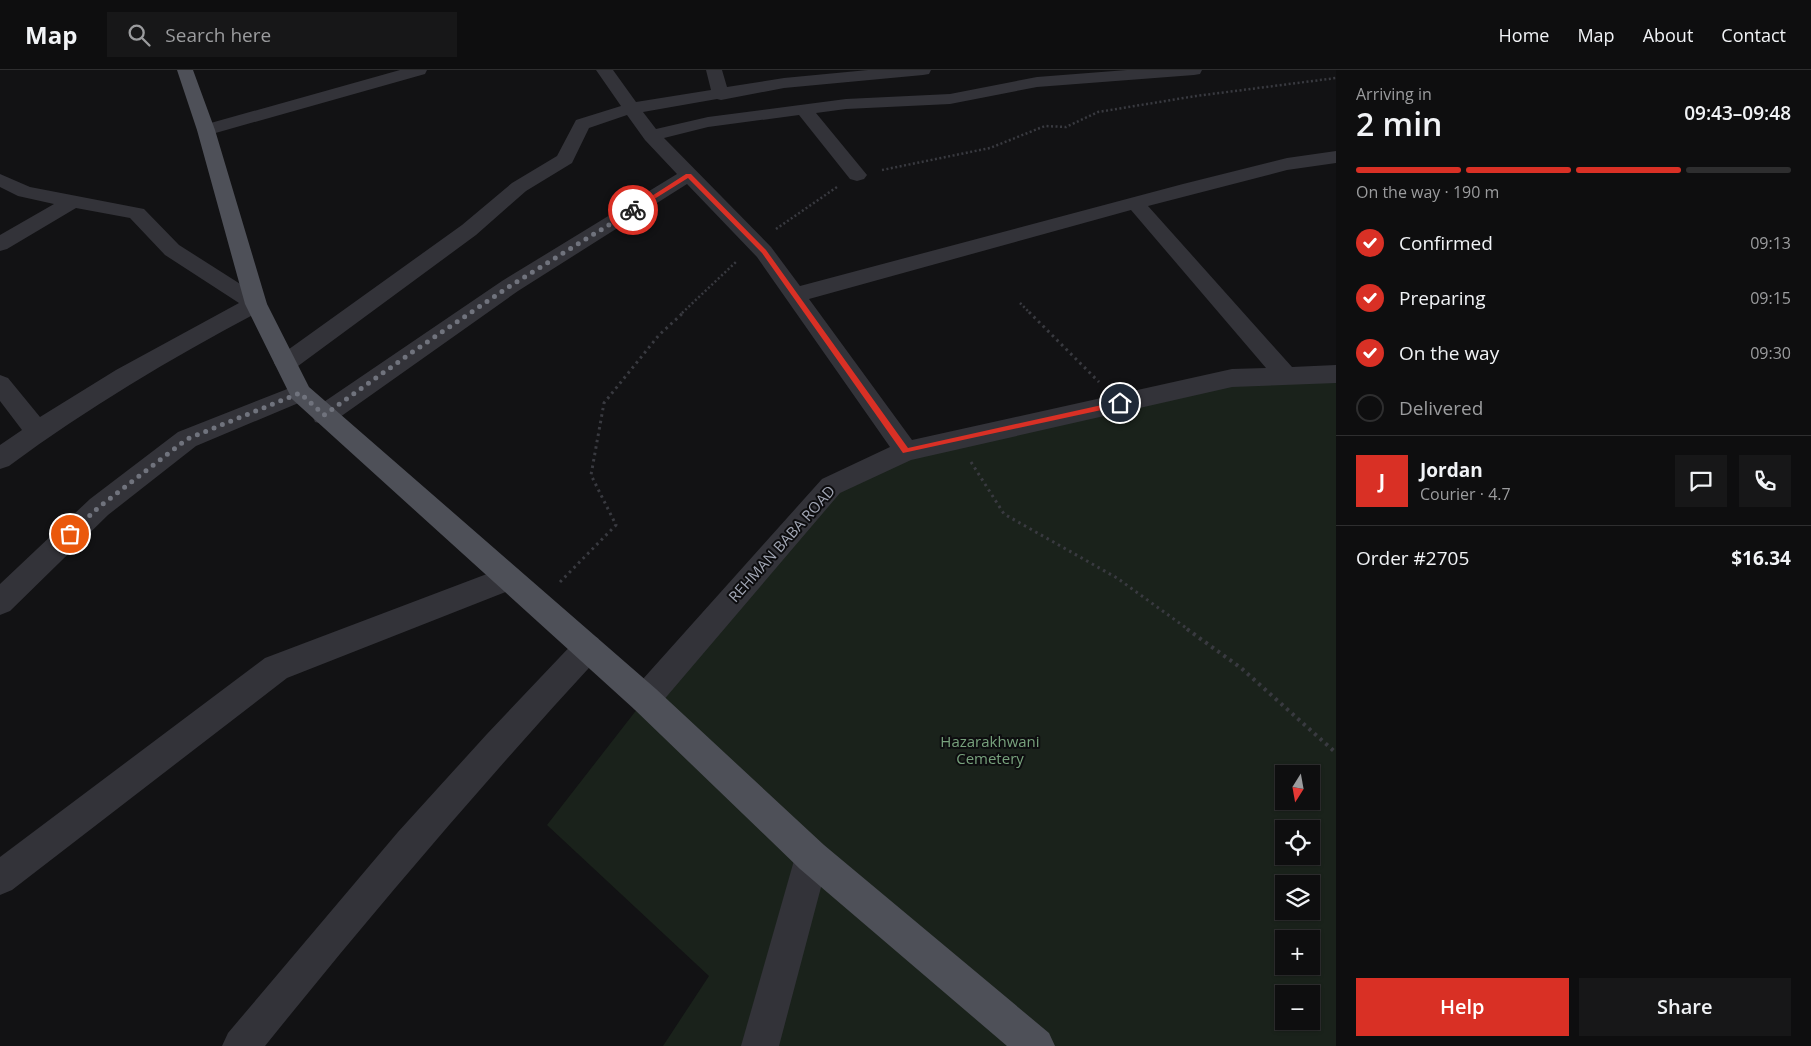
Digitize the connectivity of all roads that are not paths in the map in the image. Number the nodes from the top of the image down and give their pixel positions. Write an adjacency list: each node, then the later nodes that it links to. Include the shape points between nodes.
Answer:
1 (185, 70): 10 (main road)
2 (419, 70): 10 (street)
3 (604, 70): 8 (street)
4 (714, 70): 7 (street)
5 (922, 70): 7 (street, via 784,83)
6 (1194, 70): 9 (street, via 1038,82 950,99)
7 (721, 95): 8 (street)
8 (632, 108): 11 (street); 21 (street, via 582,124 565,159 519,187 470,230)
9 (803, 109): 11 (street, via 708,122); 14 (street)
10 (206, 130): 20 (main road)
11 (651, 136): 13 (street)
12 (1336, 157): 17 (street, via 1287,164)
13 (688, 175): 19 (street, via 764,252); 26 (street, via 510,286)
14 (857, 175)
15 (0, 180): 16 (street, via 24,192)
16 (73, 201): 18 (street); 20 (street, via 137,213 172,250)
17 (1135, 203): 19 (street); 23 (street)
18 (0, 244)
19 (795, 296): 28 (street)
20 (256, 304): 21 (main road); 27 (street, via 183,340)
21 (286, 363): 25 (main road)
22 (1336, 374): 23 (street, REHMAN BABA ROAD)
23 (1286, 376): 28 (street, REHMAN BABA ROAD, via 1232,378)
24 (0, 384): 27 (street)
25 (300, 393): 26 (main road); 31 (street, via 187,439 99,507)
26 (324, 415): 30 (main road)
27 (37, 431): 29 (street)
28 (906, 451): 33 (street, REHMAN BABA ROAD, via 831,486)
29 (0, 458)
30 (508, 578): 32 (main road); 35 (street, via 276,668)
31 (0, 602)
32 (588, 648): 33 (main road); 36 (street, via 377,882)
33 (645, 699): 34 (main road)
34 (812, 857): 37 (street); 38 (main road)
35 (0, 878)
36 (241, 1046)
37 (760, 1046)
38 (1036, 1046)

